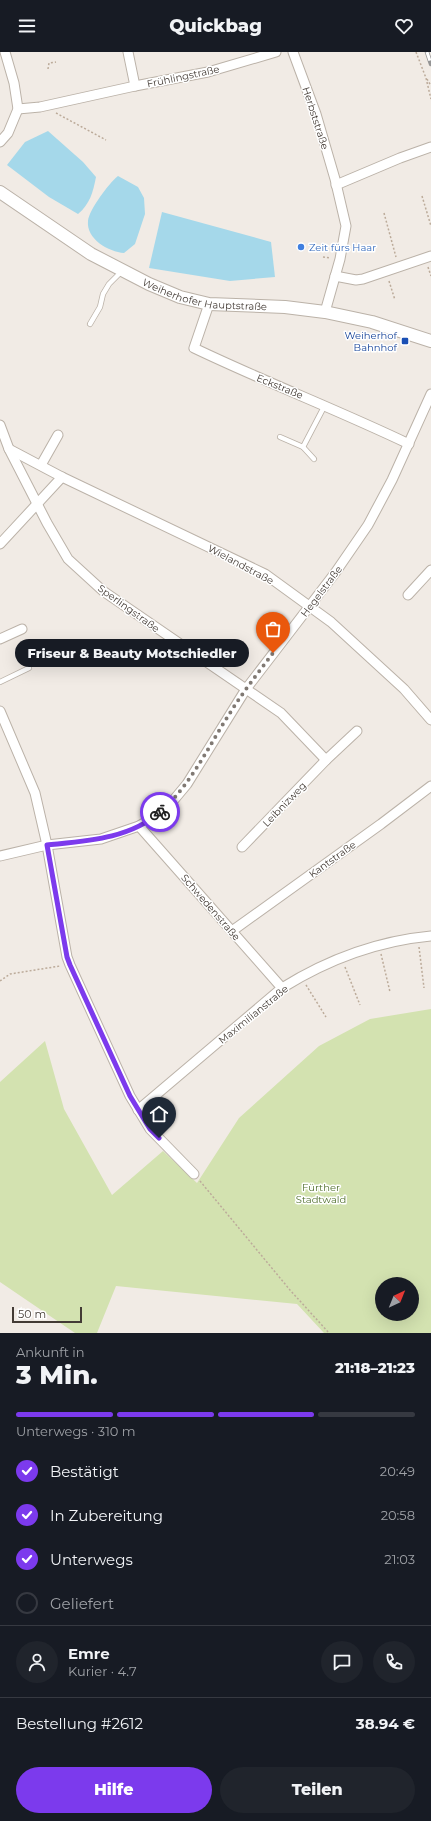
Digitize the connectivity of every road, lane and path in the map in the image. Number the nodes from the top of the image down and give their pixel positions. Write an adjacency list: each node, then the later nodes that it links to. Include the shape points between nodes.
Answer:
1 (128, 52): 9 (street, Frühlingstraße)
2 (276, 52): 9 (street, Frühlingstraße, via 208,72)
3 (293, 52): 17 (street, Herbststraße, via 316,114)
4 (416, 52): 8 (path)
5 (3, 53): 12 (street, via 14,84)
6 (56, 62): 7 (path, via 49,63)
7 (48, 70)
8 (426, 78): 10 (path); 11 (path)
9 (135, 86): 12 (street, Frühlingstraße)
10 (431, 86)
11 (431, 99)
12 (18, 110): 15 (street, via 8,133)
13 (55, 113): 14 (path)
14 (106, 140)
15 (0, 142)
16 (431, 147): 17 (street)
17 (336, 184): 26 (street, Herbststraße, via 346,226)
18 (0, 192): 24 (street, Weiherhofer Hauptstraße, via 91,254)
19 (422, 196): 21 (path)
20 (384, 213): 23 (path)
21 (431, 226)
22 (431, 256): 23 (street)
23 (399, 266): 25 (street)
24 (122, 270): 28 (street, Weiherhofer Hauptstraße, via 180,297); 30 (lane, via 106,289 100,307)
25 (386, 271): 26 (street, via 356,280); 27 (path)
26 (335, 276): 29 (street, Herbststraße)
27 (395, 300)
28 (209, 304): 29 (street, Weiherhofer Hauptstraße, via 285,307); 33 (street, Eckstraße, via 194,348)
29 (325, 312): 31 (street, Weiherhofer Hauptstraße, via 372,322)
30 (90, 324)
31 (431, 341)
32 (431, 394): 37 (street, Hegelstraße)
33 (325, 405): 37 (street, Eckstraße); 38 (lane)
34 (0, 425): 39 (street, Sperlingstraße)
35 (58, 435): 41 (street)
36 (280, 437): 38 (lane)
37 (409, 444): 47 (street, Hegelstraße, via 368,524)
38 (303, 447): 40 (lane)
39 (9, 449): 41 (street, Wielandstraße); 43 (street, Sperlingstraße)
40 (314, 459)
41 (41, 465): 42 (street, Wielandstraße)
42 (62, 477): 43 (street); 47 (street, Wielandstraße, via 264,574)
43 (38, 503): 44 (street); 52 (street, Sperlingstraße, via 68,559 103,591)
44 (0, 544)
45 (431, 570): 46 (street)
46 (408, 596)
47 (310, 606): 52 (street, Hegelstraße); 54 (street, Wielandstraße, via 404,689)
48 (22, 629): 49 (street)
49 (0, 639)
50 (29, 668): 51 (lane)
51 (0, 682)
52 (246, 689): 56 (street, via 281,713); 58 (street, Hegelstraße, via 187,784 157,816)
53 (0, 710): 59 (street, via 35,793)
54 (431, 720)
55 (357, 731): 56 (street, Leibnizweg)
56 (326, 760): 60 (street, Leibnizweg)
57 (431, 786): 62 (street, Kantstraße)
58 (139, 826): 59 (street, Hegelstraße, via 101,839); 62 (street, Schwedenstraße)
59 (47, 845): 61 (street, Hegelstraße); 67 (street)
60 (242, 847)
61 (0, 856)
62 (232, 931): 70 (street, Schwedenstraße)
63 (431, 936): 64 (street, Maximilianstraße)
64 (417, 937): 65 (street, Maximilianstraße); 71 (path)
65 (379, 945): 66 (street, Maximilianstraße); 72 (path)
66 (341, 958): 68 (street, Maximilianstraße); 73 (path)
67 (70, 965): 69 (path, via 10,974); 75 (street)
68 (300, 977): 70 (street, Maximilianstraße); 74 (path)
69 (0, 982)
70 (282, 988): 75 (street, Maximilianstraße)
71 (424, 988)
72 (390, 992)
73 (360, 1005)
74 (326, 1017)
75 (138, 1110): 76 (street, via 150,1129)
76 (194, 1174): 77 (path)
77 (329, 1333)

